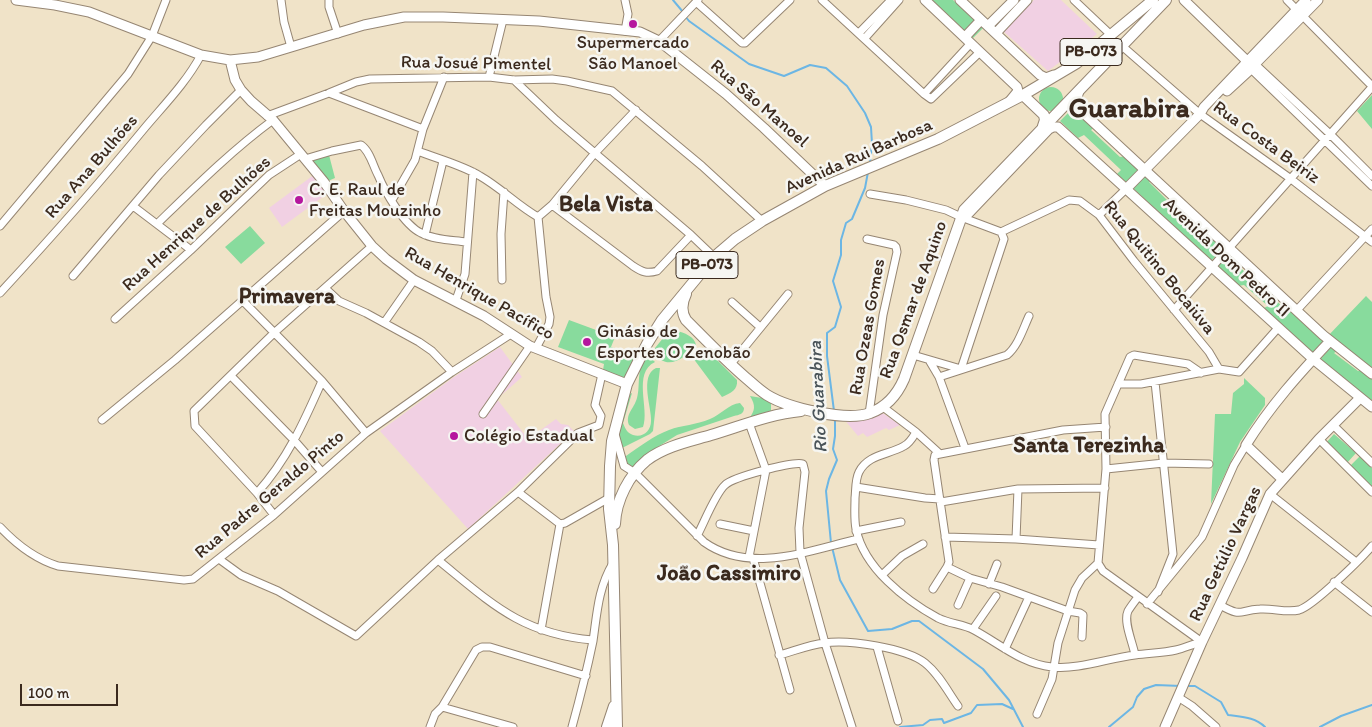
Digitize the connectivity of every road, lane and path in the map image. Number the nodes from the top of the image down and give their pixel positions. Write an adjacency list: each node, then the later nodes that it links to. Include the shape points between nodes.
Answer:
1 (20, 0): 29 (main road, Rua São Manoel, via 82,10)
2 (166, 0): 29 (street)
3 (282, 0): 34 (street)
4 (330, 0): 27 (street)
5 (625, 0): 25 (street, via 628,14)
6 (790, 0): 21 (street, via 748,41 742,43)
7 (822, 0): 30 (street)
8 (891, 0): 30 (street)
9 (899, 0): 30 (street)
10 (925, 0): 31 (main road)
11 (960, 0): 24 (main road)
12 (1014, 0): 24 (main road)
13 (1027, 0): 26 (main road)
14 (1074, 0): 28 (street)
15 (1153, 0): 28 (main road, PB-073)
16 (1166, 0): 33 (main road, PB-073)
17 (1184, 0): 38 (main road)
18 (1287, 0): 22 (street)
19 (1306, 0): 22 (main road)
20 (1318, 0): 22 (main road)
21 (697, 1): 32 (street)
22 (1299, 13): 38 (main road); 43 (street)
23 (503, 20): 25 (main road, Rua São Manoel); 27 (main road, Rua São Manoel, via 404,17); 41 (street)
24 (985, 23): 26 (main road); 31 (main road)
25 (625, 30): 32 (main road, Rua São Manoel, via 640,32)
26 (996, 33): 39 (main road, via 1046,78)
27 (338, 34): 34 (main road, Rua São Manoel)
28 (1111, 35): 33 (main road, via 1109,43 1112,47); 39 (main road, PB-073)
29 (152, 36): 36 (main road, Rua São Manoel); 78 (street, via 128,74)
30 (862, 36): 47 (street)
31 (968, 40): 35 (main road); 47 (street)
32 (659, 41): 64 (main road, Rua São Manoel, via 764,128)
33 (1122, 46): 44 (main road, PB-073); 51 (street, Rua Costa Beiriz)
34 (291, 47): 37 (main road, Rua São Manoel, via 258,57)
35 (980, 52): 47 (street, via 933,99); 49 (main road, via 1017,87 1018,91)
36 (201, 55): 37 (main road, Rua São Manoel); 97 (street, Rua Ana Bulhões, via 188,77 82,204)
37 (230, 60): 45 (main road, Rua Henrique Pacífico)
38 (1251, 65): 51 (main road); 55 (street)
39 (1064, 71): 48 (main road, PB-073)
40 (444, 77): 41 (street, Rua Josué Pimentel); 46 (street, Rua Josué Pimentel, via 370,79); 54 (street)
41 (489, 77): 42 (street, Rua Josué Pimentel)
42 (514, 80): 50 (street, Rua Josué Pimentel, via 552,79 603,88); 57 (street)
43 (1372, 86): 55 (street)
44 (1080, 88): 53 (main road, Rua Osmar de Aquino / PB-073); 60 (main road, Avenida Dom Pedro II, via 1076,101 1078,108)
45 (241, 90): 52 (main road, Rua Henrique Pacífico); 71 (street, via 173,160)
46 (330, 94): 52 (street, Rua Josué Pimentel); 54 (street)
47 (924, 94)
48 (1023, 95): 49 (main road, Avenida Rui Barbosa / PB-073); 53 (main road, via 1044,115)
49 (1009, 102): 64 (main road, Avenida Rui Barbosa / PB-073, via 938,139)
50 (636, 110): 57 (street); 76 (street, Rua Josué Pimentel)
51 (1200, 114): 60 (main road); 63 (street, Rua Costa Beiriz)
52 (270, 118): 58 (main road, Rua Henrique Pacífico); 77 (street, Rua Josué Pimentel)
53 (1043, 126): 75 (main road, Rua Osmar de Aquino)
54 (423, 129): 56 (street)
55 (1328, 137): 62 (street); 63 (street); 65 (street)
56 (418, 151): 59 (street); 69 (street)
57 (594, 154): 70 (street); 82 (street)
58 (303, 156): 69 (street, Rua Henrique de Bulhões, via 361,146); 72 (main road, Rua Henrique Pacífico); 89 (street, Rua Henrique de Bulhões, via 269,175)
59 (443, 161): 61 (street); 81 (street)
60 (1146, 170): 66 (main road); 88 (main road, Avenida Dom Pedro II)
61 (473, 172): 67 (street); 85 (street)
62 (1372, 176)
63 (1291, 179): 83 (street, Rua Costa Beiriz); 88 (street)
64 (825, 186): 76 (main road, Avenida Rui Barbosa / PB-073)
65 (1372, 186)
66 (1127, 188): 73 (street); 75 (main road, Avenida Dom Pedro II, via 1054,126 968,214); 91 (main road, Avenida Dom Pedro II)
67 (504, 192): 74 (street); 94 (street)
68 (870, 194): 75 (street, via 946,210)
69 (392, 200): 81 (street, via 414,228)
70 (552, 205): 74 (street); 82 (street, via 633,266 650,273 657,270)
71 (134, 206): 77 (street); 92 (street)
72 (344, 211): 87 (main road, Rua Henrique Pacífico); 99 (street)
73 (1099, 215): 80 (street, Rua Quitino Bocaiúva, via 1080,201 1069,200); 102 (street, Rua Quitino Bocaiúva)
74 (538, 217): 112 (street, via 550,317 549,324)
75 (961, 217): 80 (street); 113 (main road, Rua Osmar de Aquino / PB-073)
76 (762, 221): 90 (main road, Avenida Rui Barbosa / PB-073)
77 (158, 223): 89 (street)
78 (0, 226)
79 (1372, 229): 83 (street)
80 (1001, 232): 117 (street, via 1004,239)
81 (425, 235): 85 (street)
82 (691, 235): 90 (street)
83 (1365, 236): 86 (street, Rua Costa Beiriz); 103 (street)
84 (867, 239): 135 (street, Rua Ozeas Gomes, via 894,245 897,252 883,315)
85 (466, 242): 100 (street, via 465,274)
86 (1372, 242)
87 (372, 246): 93 (main road, Rua Henrique Pacífico); 96 (street)
88 (1229, 247): 91 (street); 103 (main road, Avenida Dom Pedro II)
89 (192, 250): 105 (street, Rua Henrique de Bulhões)
90 (714, 257): 95 (main road, Avenida Rui Barbosa / PB-073)
91 (1212, 267): 102 (street); 108 (main road, Avenida Dom Pedro II)
92 (73, 276)
93 (414, 280): 100 (main road, Rua Henrique Pacífico); 106 (street)
94 (502, 280)
95 (691, 284): 116 (main road, Rua Osmar de Aquino, via 683,303 683,316); 127 (main road, Avenida Rui Barbosa / PB-073, via 653,333)
96 (326, 288): 106 (street, via 339,301); 109 (street)
97 (0, 293)
98 (788, 294): 107 (street)
99 (242, 300): 109 (street); 137 (street)
100 (456, 300): 110 (main road, Rua Henrique Pacífico)
101 (732, 302): 107 (street)
102 (1174, 310): 118 (street, Rua Quitino Bocaiúva)
103 (1297, 310): 111 (main road, Avenida Dom Pedro II)
104 (1029, 316): 117 (street, via 1007,355)
105 (116, 319)
106 (384, 323): 119 (street, via 420,342)
107 (760, 327): 116 (street)
108 (1278, 328): 114 (main road, Avenida Dom Pedro II); 118 (street, via 1239,372)
109 (275, 332): 123 (street); 125 (street)
110 (511, 334): 112 (main road, Rua Henrique Pacífico); 119 (street, Rua Padre Geraldo Pinto)
111 (1330, 341): 114 (main road); 122 (main road, Avenida Dom Pedro II)
112 (533, 347): 121 (main road, Rua Henrique Pacífico); 134 (street)
113 (913, 355): 115 (street); 131 (main road, Rua Osmar de Aquino / PB-073, via 900,387)
114 (1313, 359): 129 (main road, Avenida Dom Pedro II); 146 (main road, via 1278,397)
115 (929, 360): 117 (street); 124 (street)
116 (730, 365): 130 (main road, Rua Osmar de Aquino)
117 (961, 369): 124 (street)
118 (1219, 369): 120 (street)
119 (452, 372): 143 (street, Rua Padre Geraldo Pinto)
120 (1201, 373): 126 (street); 128 (street, via 1188,364 1134,355 1130,357)
121 (602, 374): 127 (main road, Rua Henrique Pacífico); 160 (street, via 596,400 601,419 598,425 578,433)
122 (1372, 374)
123 (231, 376): 145 (street); 162 (street, via 194,411 193,421)
124 (939, 377): 147 (street)
125 (322, 381): 143 (street); 145 (street)
126 (1155, 382): 128 (street); 149 (street)
127 (627, 384): 141 (main road, Avenida Rui Barbosa / PB-073)
128 (1118, 384): 140 (street, via 1108,406)
129 (1360, 398): 132 (main road, Avenida Dom Pedro II); 139 (main road, Rua Getúlio Vargas)
130 (777, 400): 133 (main road, Rua Osmar de Aquino); 136 (main road)
131 (883, 407): 135 (main road, Rua Osmar de Aquino / PB-073); 142 (street)
132 (1372, 407)
133 (819, 412): 135 (main road, Rua Osmar de Aquino / PB-073); 136 (main road, Rua Osmar de Aquino / PB-073)
134 (483, 414)
135 (868, 414)
136 (775, 416): 138 (main road, Rua Osmar de Aquino / PB-073)
137 (102, 420)
138 (749, 423): 153 (street); 155 (main road, Rua Osmar de Aquino / PB-073, via 657,454)
139 (1333, 425): 144 (main road, Rua Getúlio Vargas); 150 (street)
140 (1106, 427): 147 (street, via 1063,430); 152 (street)
141 (614, 431): 155 (street, via 624,466); 164 (main road, Avenida Rui Barbosa / PB-073)
142 (916, 432): 148 (street); 157 (street, via 904,446 865,464 859,472)
143 (366, 433): 154 (street, Rua Padre Geraldo Pinto)
144 (1319, 439): 156 (main road, Rua Getúlio Vargas); 161 (street)
145 (294, 440): 154 (street); 162 (street)
146 (1246, 445): 156 (main road); 195 (street, via 1202,537)
147 (965, 448): 148 (street)
148 (937, 454): 165 (street, via 934,460)
149 (1164, 463): 151 (street); 152 (street); 195 (street, via 1173,554)
150 (1372, 463)
151 (1209, 464)
152 (1106, 469): 158 (street)
153 (766, 470): 171 (street); 173 (street, via 724,486); 181 (street, via 802,464 805,472)
154 (322, 472): 166 (street, Rua Padre Geraldo Pinto)
155 (635, 473): 173 (street); 178 (main road, PB-073, via 618,506)
156 (1282, 479): 163 (main road, Rua Getúlio Vargas)
157 (856, 486): 165 (street); 172 (street)
158 (1105, 488): 159 (street); 179 (street)
159 (1018, 489): 165 (street); 176 (street)
160 (518, 492): 168 (street); 184 (street)
161 (1372, 492)
162 (257, 493): 166 (street)
163 (1270, 494): 186 (street); 201 (main road, Rua Getúlio Vargas)
164 (609, 498): 168 (street); 178 (main road, PB-073)
165 (941, 500): 174 (street)
166 (274, 515): 183 (street, Rua Padre Geraldo Pinto)
167 (900, 522): 172 (street)
168 (560, 524): 205 (street)
169 (720, 524): 171 (street)
170 (0, 527): 183 (street, Rua Padre Geraldo Pinto, via 30,553 48,563 69,568 184,580 197,577)
171 (754, 531): 182 (street)
172 (856, 531): 175 (street)
173 (697, 536): 182 (street, via 712,549)
174 (945, 537): 176 (street); 189 (street)
175 (859, 539): 181 (street); 190 (street)
176 (1016, 539): 179 (street)
177 (923, 544): 190 (street, via 902,556)
178 (613, 545): 185 (main road, PB-073)
179 (1099, 545): 187 (street)
180 (1372, 546): 186 (street)
181 (800, 552): 182 (street, via 766,559); 209 (street)
182 (751, 558): 212 (street)
183 (219, 559): 184 (street, via 241,575 278,591 354,636)
184 (438, 560): 205 (street, via 498,608)
185 (613, 562): 207 (street, via 600,592); 218 (main road, PB-073)
186 (1356, 562): 192 (street)
187 (1098, 563): 198 (street, via 1103,571); 202 (street, via 1082,578)
188 (997, 564): 193 (street)
189 (947, 567): 191 (street); 194 (street)
190 (882, 575): 204 (street, via 927,612 949,623)
191 (970, 578): 193 (street); 199 (street)
192 (1334, 582): 201 (street, via 1299,610 1258,608 1238,613); 203 (street)
193 (990, 584): 197 (street)
194 (933, 588)
195 (1158, 592): 200 (street)
196 (996, 596): 204 (street)
197 (1029, 597): 202 (street); 211 (street)
198 (1138, 597): 200 (street); 213 (street, via 1127,616)
199 (958, 604)
200 (1148, 604): 208 (street)
201 (1220, 604): 208 (main road, Rua Getúlio Vargas)
202 (1068, 611): 206 (street, via 1083,615); 214 (street)
203 (1372, 612)
204 (973, 629): 211 (street)
205 (541, 630): 207 (street)
206 (1082, 637)
207 (593, 640): 215 (street)
208 (1202, 642): 213 (street, via 1168,652); 217 (main road, Rua Getúlio Vargas)
209 (825, 643): 210 (street); 212 (street); 228 (street)
210 (877, 647): 219 (street, via 905,652 925,663); 222 (street)
211 (1005, 649): 214 (street, via 1026,661)
212 (779, 655): 216 (street)
213 (1135, 655): 214 (street)
214 (1054, 667): 221 (street)
215 (586, 676): 220 (street, via 482,647 476,650); 225 (street)
216 (790, 690)
217 (1179, 695): 229 (main road, Rua Getúlio Vargas); 230 (street)
218 (616, 701): 226 (main road); 227 (main road, PB-073)
219 (958, 706)
220 (442, 708): 223 (street, via 435,714); 224 (street)
221 (1037, 714)
222 (898, 722)
223 (430, 727)
224 (513, 727)
225 (572, 727)
226 (607, 727)
227 (617, 727)
228 (852, 727)
229 (1165, 727)
230 (1216, 727)

